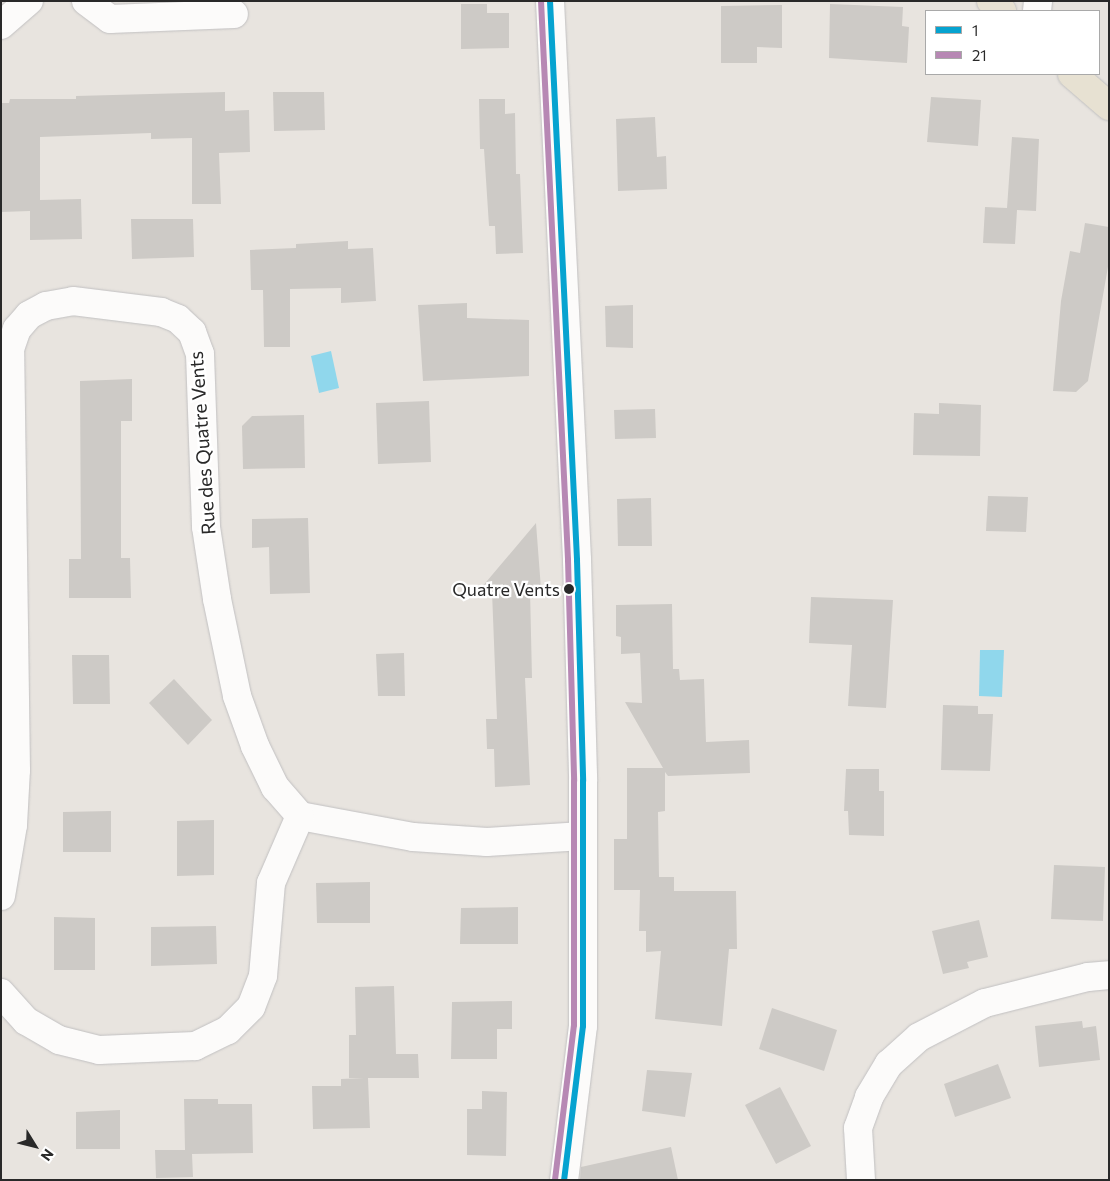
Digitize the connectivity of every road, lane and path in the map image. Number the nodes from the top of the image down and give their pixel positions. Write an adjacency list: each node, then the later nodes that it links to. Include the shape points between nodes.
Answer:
1 (29, 1): 7 (street)
2 (86, 1): 6 (street, via 110,19)
3 (550, 1): 11 (street, via 577,560)
4 (991, 1): 5 (main road)
5 (1001, 10)
6 (234, 14)
7 (1, 25)
8 (1073, 75): 9 (main road)
9 (1109, 106)
10 (300, 816): 11 (street, via 413,837 487,842); 12 (street, Rue des Quatre Vents, via 275,787 255,746 237,696 216,599 206,527 200,354 192,332 178,319 162,312 73,301 46,306 29,315 17,328 10,349 16,770 13,825); 14 (street, via 271,882 263,976 251,1007 228,1030 195,1046 99,1050 59,1040 26,1022)
11 (583, 836): 15 (street, via 583,1026)
12 (1, 896)
13 (1109, 975): 16 (street, via 1078,979 985,1003 919,1037 889,1064 869,1097 858,1128)
14 (1, 993)
15 (564, 1180)
16 (861, 1180)

